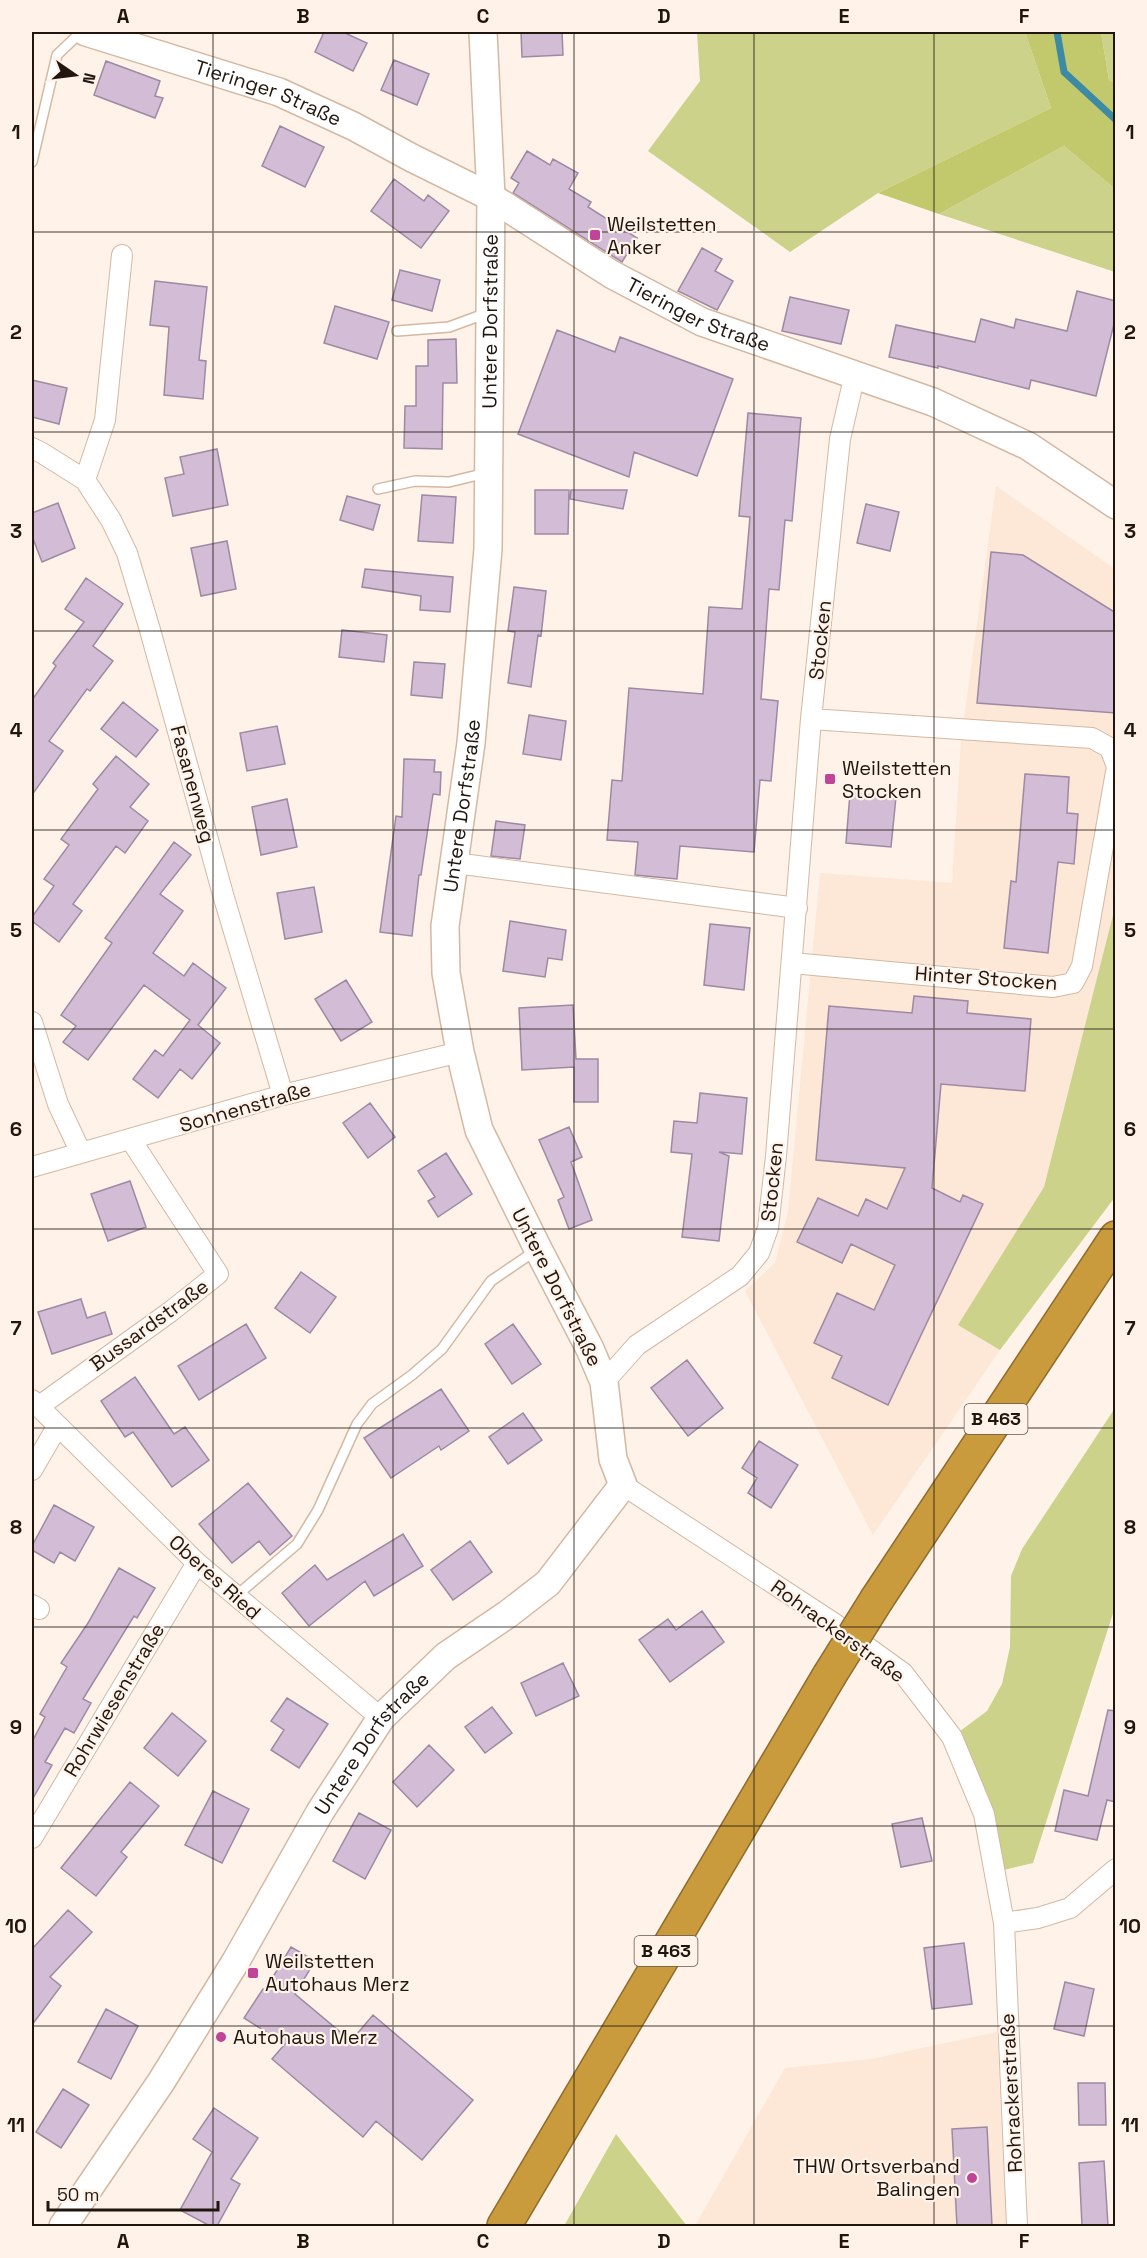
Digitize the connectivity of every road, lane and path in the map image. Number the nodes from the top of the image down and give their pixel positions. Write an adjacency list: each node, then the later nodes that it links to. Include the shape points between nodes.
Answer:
1 (81, 32): 4 (lane, via 57,55)
2 (86, 32): 5 (street, Tieringer Straße, via 279,92)
3 (483, 32): 5 (street, Untere Dorfstraße)
4 (32, 162)
5 (491, 197): 7 (street, Untere Dorfstraße); 9 (street, Tieringer Straße, via 611,274 702,322)
6 (122, 255): 12 (street, via 105,420)
7 (489, 312): 8 (lane, via 449,327); 11 (street, Untere Dorfstraße)
8 (397, 331)
9 (855, 374): 14 (street, Tieringer Straße, via 933,402 1028,446); 15 (street, Stocken, via 840,439)
10 (32, 448): 12 (street, Fasanenweg)
11 (488, 472): 13 (lane, via 449,482 415,481); 18 (street, Untere Dorfstraße, via 488,549 472,731)
12 (85, 480): 23 (street, Fasanenweg, via 127,553)
13 (378, 489)
14 (1116, 505)
15 (812, 719): 16 (street, via 1092,738 1110,748); 19 (street, Stocken)
16 (1116, 764)
17 (1116, 772): 20 (street, Hinter Stocken, via 1082,966 1073,982 1053,987)
18 (455, 863): 19 (street); 22 (street, Untere Dorfstraße, via 445,926 446,973)
19 (797, 908): 20 (street, Stocken)
20 (792, 963): 29 (street, Stocken, via 768,1228 759,1253 740,1276 637,1345)
21 (32, 1022): 25 (street, via 58,1104)
22 (460, 1052): 23 (street, Sonnenstraße); 28 (street, Untere Dorfstraße, via 479,1130)
23 (283, 1095): 24 (street, Sonnenstraße)
24 (131, 1140): 25 (street, Sonnenstraße); 30 (street, Bussardstraße, via 218,1274 170,1312)
25 (81, 1153): 26 (street, Sonnenstraße)
26 (32, 1167)
27 (1116, 1239): 41 (highway, B 463, bridge, via 829,1676)
28 (538, 1249): 29 (street, Untere Dorfstraße); 35 (lane, via 491,1281 442,1348 372,1404 357,1424 318,1510 297,1544)
29 (604, 1382): 33 (street, Untere Dorfstraße, via 613,1459)
30 (35, 1403): 31 (street, Oberes Ried)
31 (57, 1427): 32 (street); 34 (street, Oberes Ried)
32 (32, 1470)
33 (623, 1485): 36 (street, Untere Dorfstraße, via 548,1583 446,1656); 39 (street, Rohrackerstraße, via 903,1673 952,1737 984,1814)
34 (197, 1563): 35 (street, Oberes Ried); 37 (street, Rohrwiesenstraße)
35 (236, 1596): 36 (street, Oberes Ried)
36 (381, 1718): 40 (street, Untere Dorfstraße, via 320,1812 161,2082)
37 (34, 1829)
38 (1116, 1869): 39 (street, via 1070,1908)
39 (1004, 1923): 42 (street, Rohrackerstraße)
40 (63, 2226)
41 (504, 2226)
42 (1017, 2226)

